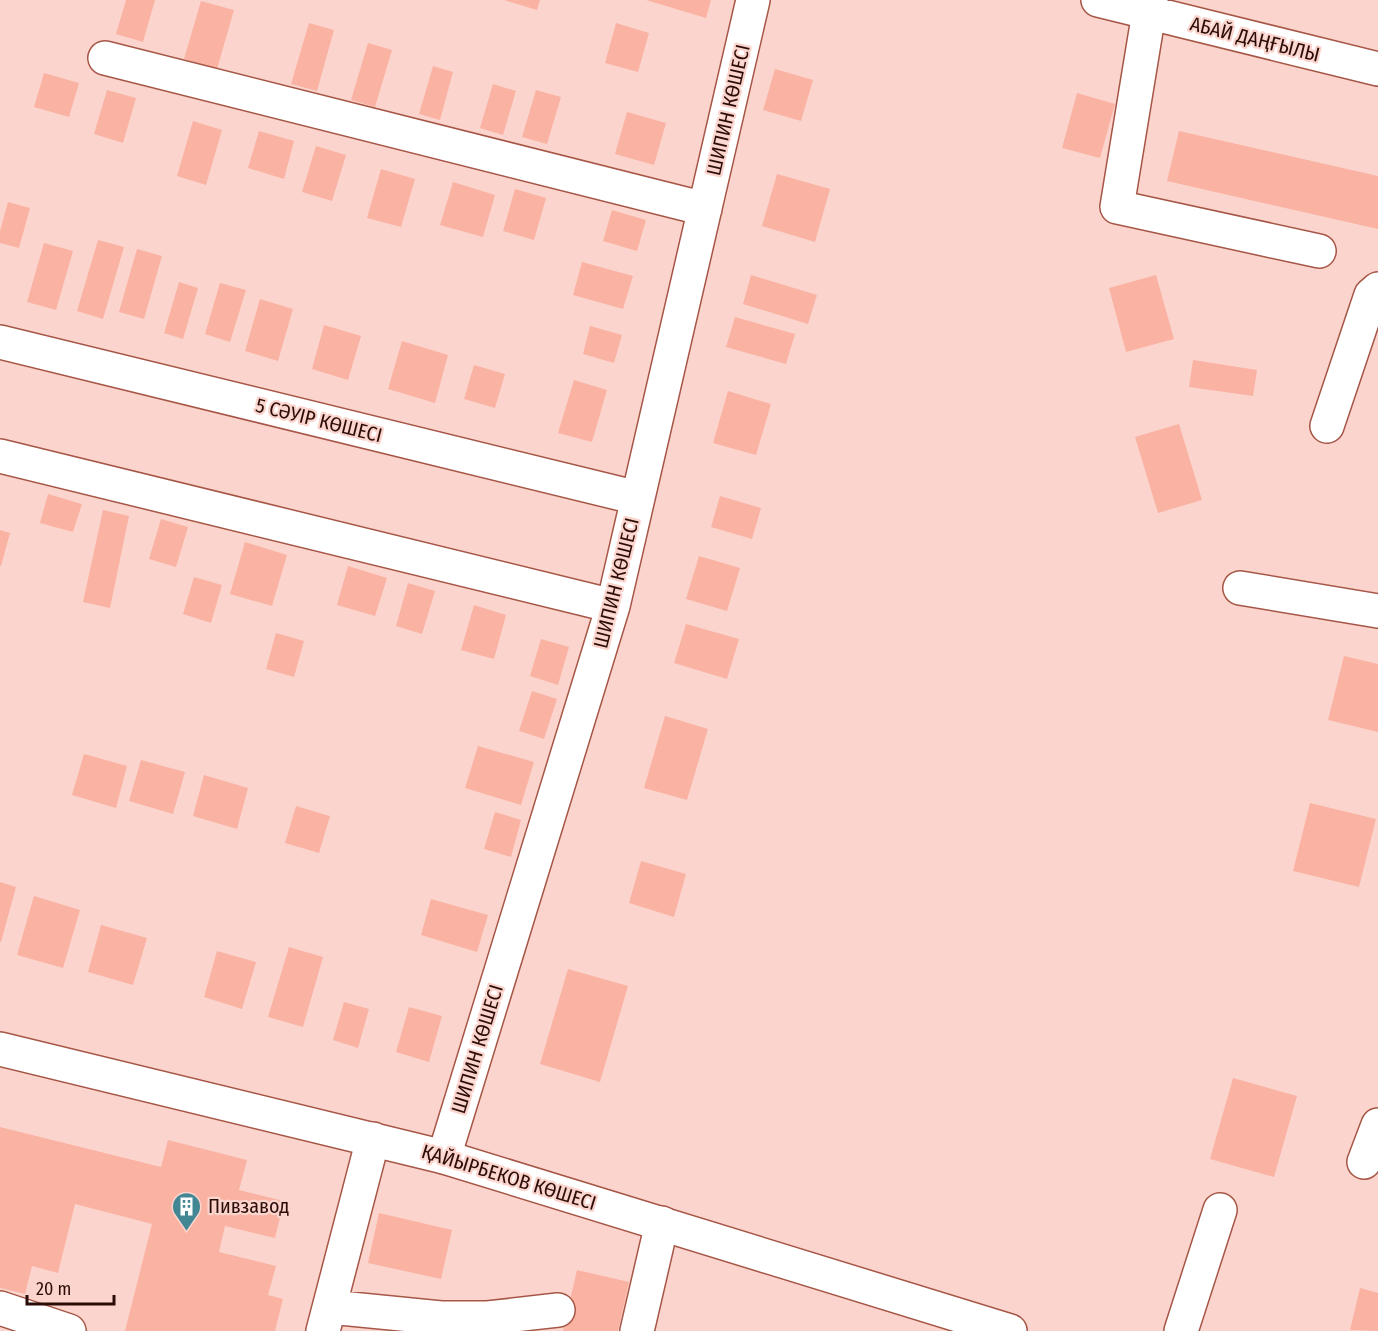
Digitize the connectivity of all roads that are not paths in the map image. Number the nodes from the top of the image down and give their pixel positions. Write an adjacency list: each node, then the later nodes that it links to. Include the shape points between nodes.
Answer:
1 (753, 0): 6 (street, ШИПИН КӨШЕСІ)
2 (1098, 0): 3 (street, АБАЙ ДАҢҒЫЛЫ)
3 (1150, 6): 5 (street, АБАЙ ДАҢҒЫЛЫ); 7 (street, via 1117,207)
4 (105, 58): 6 (street)
5 (1378, 69)
6 (705, 209): 12 (street, ШИПИН КӨШЕСІ)
7 (1319, 251)
8 (1378, 289): 10 (street, via 1371,295)
9 (0, 342): 12 (street, 5 СӘУІР КӨШЕСІ)
10 (1327, 426)
11 (0, 456): 14 (street)
12 (638, 498): 14 (street, ШИПИН КӨШЕСІ)
13 (1240, 588): 15 (street)
14 (613, 606): 19 (street, ШИПИН КӨШЕСІ)
15 (1378, 611)
16 (0, 1049): 18 (street, ҚАЙЫРБЕКОВ КӨШЕСІ)
17 (1378, 1125): 20 (street)
18 (373, 1139): 19 (street, ҚАЙЫРБЕКОВ КӨШЕСІ); 25 (street)
19 (444, 1156): 22 (street, ҚАЙЫРБЕКОВ КӨШЕСІ)
20 (1364, 1162)
21 (1221, 1210): 29 (street)
22 (662, 1224): 26 (street, ҚАЙЫРБЕКОВ КӨШЕСІ); 28 (street)
23 (0, 1308): 27 (street)
24 (558, 1310): 25 (street, via 488,1318)
25 (327, 1319)
26 (1002, 1330)
27 (69, 1331)
28 (637, 1331)
29 (1181, 1331)

